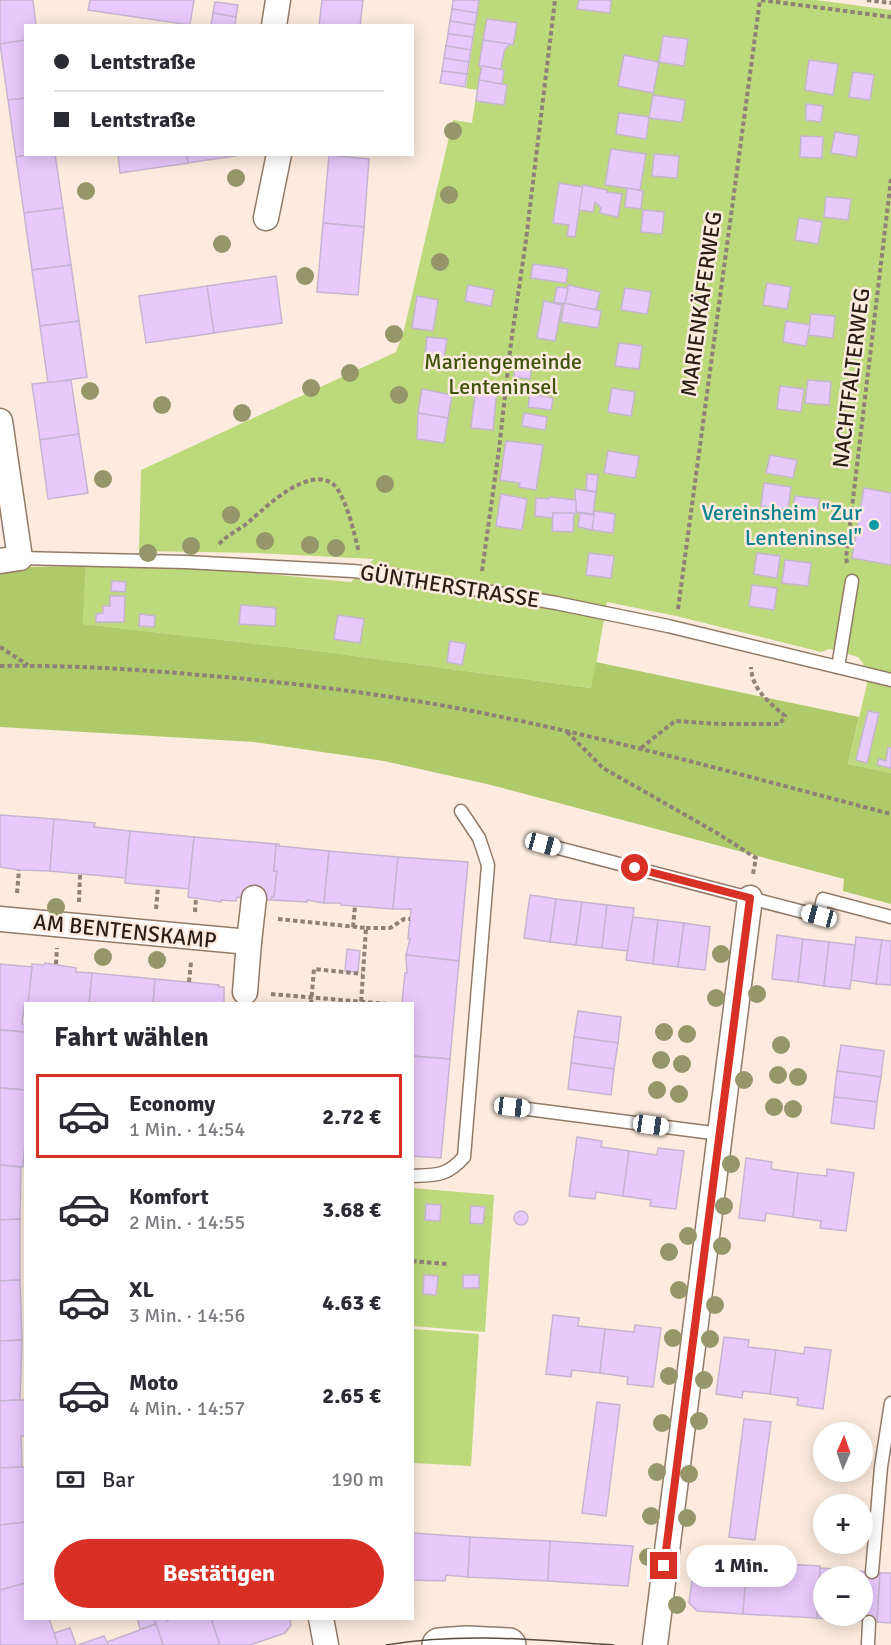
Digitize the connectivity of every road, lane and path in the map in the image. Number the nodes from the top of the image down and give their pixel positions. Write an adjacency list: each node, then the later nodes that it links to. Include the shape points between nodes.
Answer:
1 (278, 0): 7 (street)
2 (555, 0): 15 (path)
3 (760, 0): 6 (path); 17 (path, MARIENKÄFERWEG)
4 (867, 0): 5 (path)
5 (891, 3)
6 (891, 17)
7 (274, 24)
8 (279, 156): 10 (street)
9 (891, 178): 16 (path, NACHTFALTERWEG, via 846,558)
10 (266, 218)
11 (0, 421): 12 (street)
12 (10, 560): 13 (lane, GÜNTHERSTRASSE)
13 (209, 564): 14 (lane, GÜNTHERSTRASSE); 14 (path, via 220,542 250,522 279,495 304,482 324,480 334,485 348,511)
14 (362, 572): 19 (lane, GÜNTHERSTRASSE, via 556,603)
15 (481, 578)
16 (852, 580): 22 (lane)
17 (677, 614)
18 (0, 647): 20 (path)
19 (754, 648): 22 (lane, GÜNTHERSTRASSE); 25 (path, via 752,676 762,695 785,716 780,724 675,721)
20 (29, 665): 21 (path); 24 (path, via 280,681 462,709)
21 (0, 666)
22 (838, 667): 23 (lane, GÜNTHERSTRASSE)
23 (891, 680)
24 (566, 732): 25 (path); 29 (path, via 603,768)
25 (640, 748): 27 (path)
26 (461, 811): 52 (lane, via 479,838 488,865 464,1157 454,1169)
27 (891, 814)
28 (543, 844): 33 (lane)
29 (756, 858)
30 (19, 870): 32 (path)
31 (80, 875): 34 (path)
32 (16, 893)
33 (750, 898): 37 (lane, via 819,916 823,899); 51 (street)
34 (80, 906)
35 (355, 906): 40 (path)
36 (253, 908): 40 (path); 42 (street, AM BENTENSKAMP)
37 (891, 917)
38 (0, 919): 42 (street, AM BENTENSKAMP)
39 (410, 919): 41 (path, via 390,928)
40 (353, 927): 41 (path)
41 (366, 928): 45 (path)
42 (249, 942): 46 (street, AM BENTENSKAMP)
43 (57, 945): 44 (path)
44 (56, 964)
45 (362, 974): 47 (path, via 314,969); 49 (path)
46 (255, 992): 47 (path)
47 (312, 996): 48 (path); 49 (path)
48 (311, 1002)
49 (361, 1002)
50 (512, 1107): 51 (lane)
51 (720, 1134): 62 (street)
52 (414, 1176)
53 (414, 1261): 54 (path)
54 (447, 1263)
55 (891, 1403): 56 (lane)
56 (873, 1566)
57 (321, 1620): 59 (street)
58 (869, 1626): 63 (lane)
59 (326, 1645)
60 (439, 1645): 61 (main road)
61 (509, 1645)
62 (655, 1645)
63 (868, 1645)

